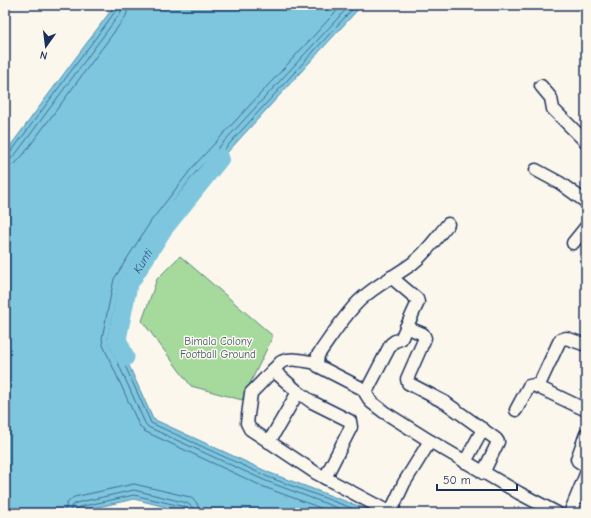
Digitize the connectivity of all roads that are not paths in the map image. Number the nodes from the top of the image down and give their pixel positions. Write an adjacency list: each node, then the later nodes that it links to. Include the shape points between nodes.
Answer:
1 (541, 86): 2 (street, via 551,98 553,109)
2 (586, 142)
3 (536, 170): 4 (street)
4 (586, 202)
5 (448, 224): 8 (street, via 419,258)
6 (586, 227): 7 (street)
7 (573, 243)
8 (391, 277): 9 (street, via 418,301); 11 (street, via 373,289 351,310 318,355)
9 (406, 327): 15 (street, via 401,339 391,344); 18 (street, via 423,334 425,338 407,379 408,383 446,403)
10 (586, 345): 13 (street, via 566,338 560,340)
11 (317, 363): 12 (street, via 285,360); 15 (street, via 318,366)
12 (272, 370): 14 (street); 21 (street, via 251,393 248,424 250,429)
13 (538, 387): 16 (street, via 529,386); 17 (street)
14 (298, 392): 21 (street); 26 (street, via 350,421 351,424)
15 (366, 392): 20 (street, via 371,402 384,412)
16 (516, 410)
17 (586, 410)
18 (483, 429): 22 (street); 24 (street, via 498,442)
19 (586, 434): 23 (street, via 577,459)
20 (430, 441): 22 (street); 26 (street, via 390,511)
21 (269, 442): 26 (street)
22 (465, 462): 24 (street)
23 (586, 466)
24 (483, 473): 27 (street)
25 (586, 474): 29 (street)
26 (325, 478)
27 (536, 508): 28 (street)
28 (557, 513)
29 (570, 513)

